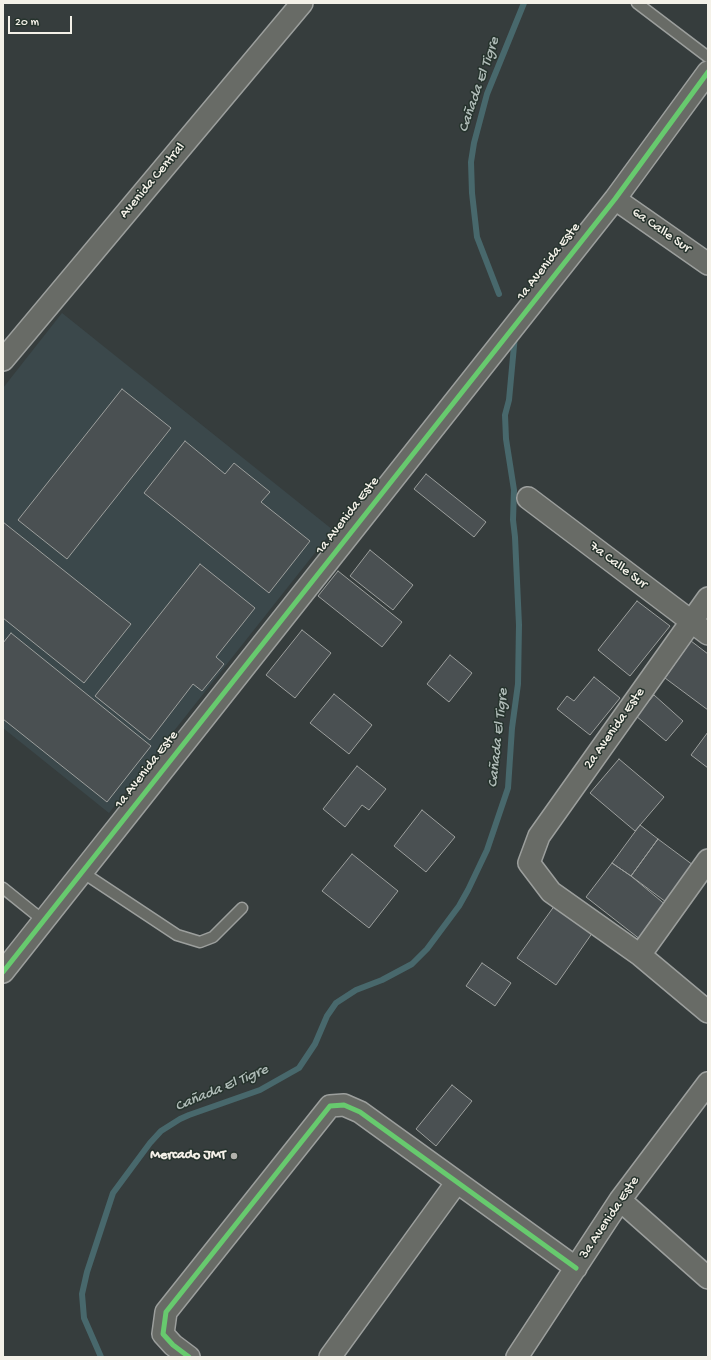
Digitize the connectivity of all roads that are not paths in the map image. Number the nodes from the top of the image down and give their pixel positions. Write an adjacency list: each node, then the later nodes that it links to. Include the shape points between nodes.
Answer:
1 (302, 3): 7 (street, Avenida Central)
2 (637, 3): 3 (lane)
3 (708, 57)
4 (708, 72): 5 (street, 1a Avenida Este)
5 (615, 199): 6 (street, 6a Calle Sur); 13 (street, 1a Avenida Este)
6 (708, 264)
7 (3, 360)
8 (528, 498): 10 (street, 7a Calle Sur)
9 (708, 598): 10 (street, 2a Avenida Este)
10 (691, 622): 11 (street, 7a Calle Sur); 17 (street, 2a Avenida Este, via 539,836 529,863 551,892)
11 (708, 634)
12 (708, 860): 17 (street)
13 (82, 872): 15 (lane, via 177,935 200,942 213,937); 16 (street, 1a Avenida Este)
14 (3, 888): 16 (lane)
15 (242, 908)
16 (44, 921): 18 (street, 1a Avenida Este)
17 (640, 955): 19 (street)
18 (3, 972)
19 (708, 1012)
20 (708, 1083): 22 (street, 3a Avenida Este)
21 (457, 1182): 23 (street); 25 (street, via 360,1112 344,1105 330,1106 166,1312 163,1334); 26 (street)
22 (620, 1200): 23 (street, 3a Avenida Este); 24 (street)
23 (576, 1268): 27 (street, 3a Avenida Este)
24 (708, 1278)
25 (189, 1357)
26 (330, 1357)
27 (517, 1357)

